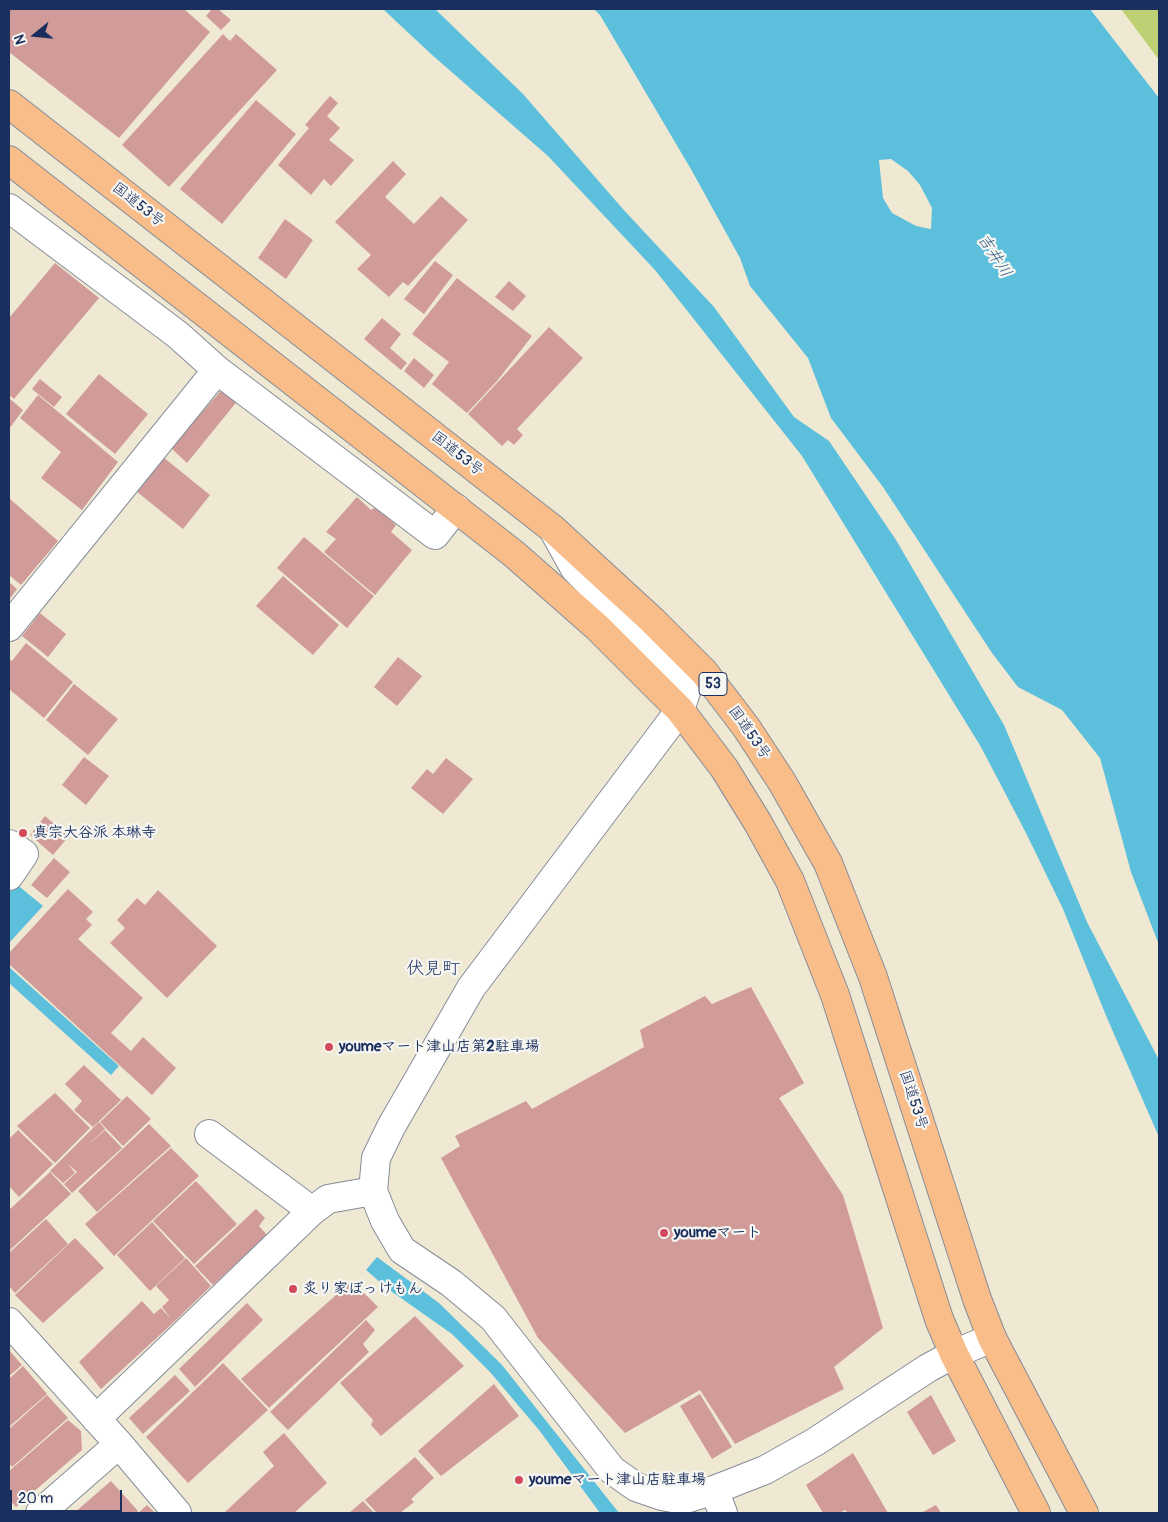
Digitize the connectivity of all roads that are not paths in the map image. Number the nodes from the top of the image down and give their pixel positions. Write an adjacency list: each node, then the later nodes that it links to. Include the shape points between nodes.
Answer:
1 (9, 104): 6 (highway, 国道53号 / 53)
2 (9, 160): 5 (highway)
3 (9, 208): 4 (street, via 178,335)
4 (217, 370): 5 (street, via 435,535); 7 (street)
5 (456, 508): 8 (highway, via 597,626)
6 (553, 529): 8 (street, via 574,569 673,668 686,692); 15 (highway, 国道53号 / 53, via 704,672 782,782 828,863 873,977)
7 (9, 626)
8 (680, 710): 12 (street, via 471,988 390,1127 376,1158); 16 (highway, via 724,768 790,881 835,995 939,1319)
9 (9, 844): 10 (street, via 24,854)
10 (9, 876)
11 (209, 1134): 13 (street)
12 (373, 1191): 13 (street, via 328,1199); 20 (street, via 402,1250 451,1283 493,1318 612,1470)
13 (312, 1211): 17 (street)
14 (9, 1322): 17 (street)
15 (992, 1338): 16 (street); 24 (highway, 国道53号 / 53)
16 (954, 1354): 19 (street); 23 (highway)
17 (96, 1419): 18 (street)
18 (119, 1444): 21 (street); 22 (street)
19 (718, 1502): 20 (street, via 682,1500)
20 (662, 1505)
21 (40, 1513)
22 (177, 1513)
23 (1036, 1513)
24 (1084, 1513)

